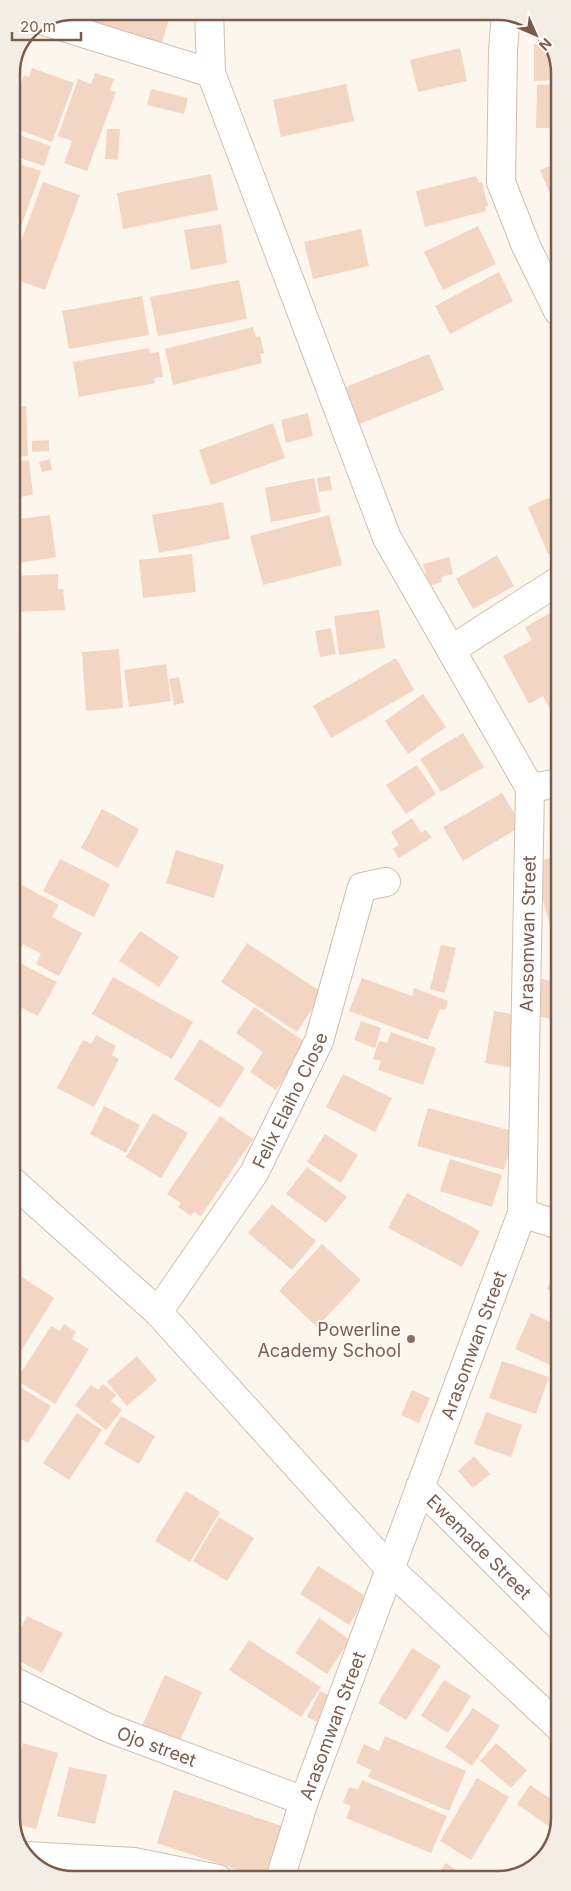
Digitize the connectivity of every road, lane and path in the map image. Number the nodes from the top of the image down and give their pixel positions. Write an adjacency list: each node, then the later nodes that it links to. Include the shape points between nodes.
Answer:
1 (210, 20): 4 (street)
2 (505, 21): 5 (street, via 501,182 526,246)
3 (53, 24): 4 (street)
4 (211, 73): 7 (street, via 387,538)
5 (551, 297)
6 (551, 586): 7 (street)
7 (451, 650): 9 (street)
8 (551, 784): 9 (street)
9 (530, 788): 12 (street, Arasomwan Street)
10 (386, 882): 14 (street, Felix Elaiho Close, via 362,887 319,1041 254,1173)
11 (20, 1188): 14 (street)
12 (522, 1213): 13 (street); 15 (street, Arasomwan Street)
13 (551, 1222)
14 (158, 1312): 16 (street)
15 (420, 1487): 16 (street, Arasomwan Street); 17 (street, Ewemade Street)
16 (391, 1570): 19 (street); 20 (street, Arasomwan Street)
17 (551, 1619)
18 (20, 1684): 20 (street, Ojo street, via 106,1726)
19 (551, 1720)
20 (304, 1801): 23 (street, Arasomwan Street)
21 (37, 1857): 22 (street, via 134,1862)
22 (178, 1871)
23 (282, 1871)

